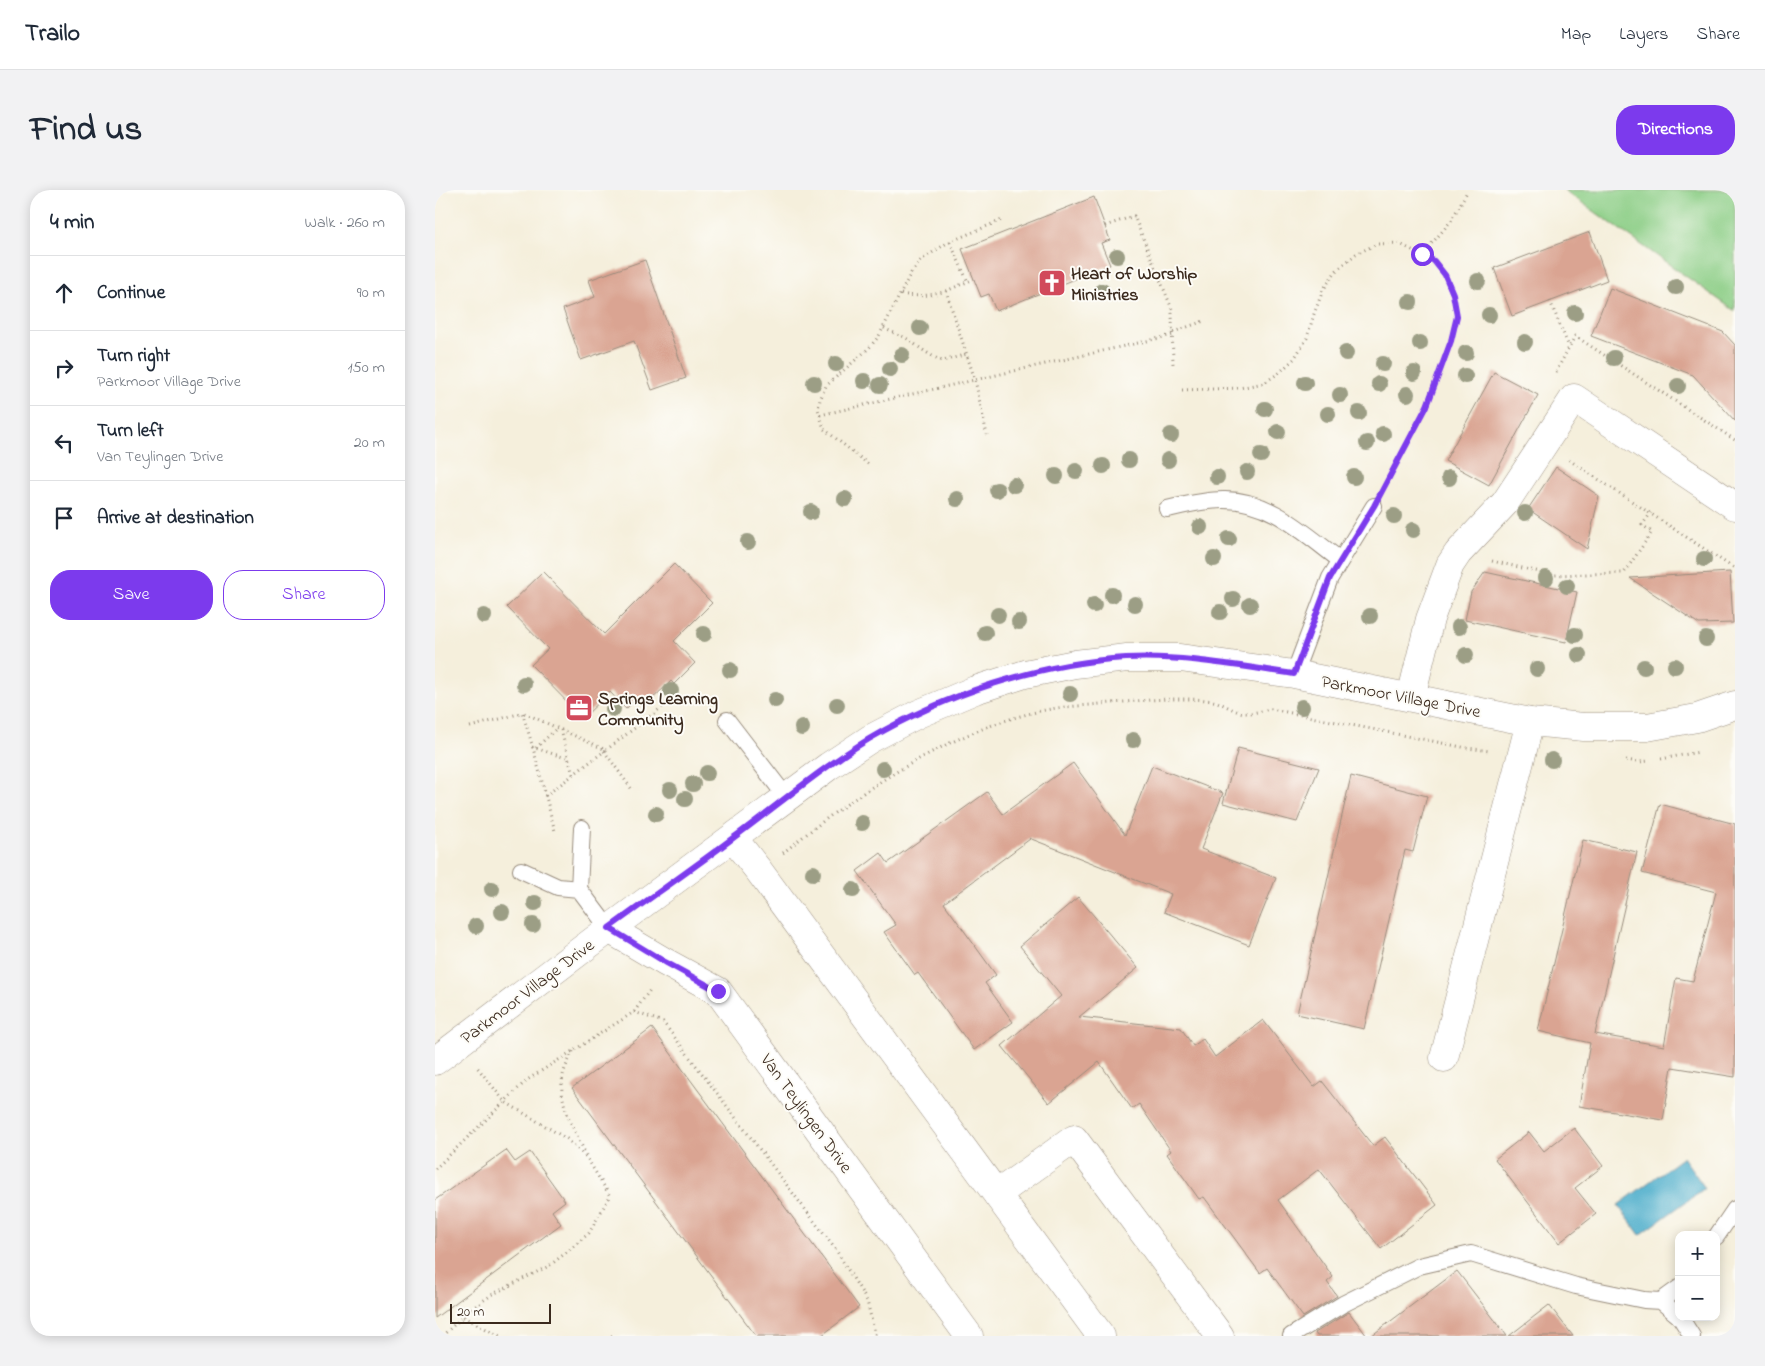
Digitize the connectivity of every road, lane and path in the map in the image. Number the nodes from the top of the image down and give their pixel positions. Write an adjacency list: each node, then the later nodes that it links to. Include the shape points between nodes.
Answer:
1 (1468, 190): 5 (path, via 1451,221)
2 (1004, 219): 4 (path)
3 (1105, 226): 13 (path, via 1134,216 1172,309)
4 (950, 242): 7 (path); 9 (path, via 921,260)
5 (1422, 254): 18 (path, via 1398,243 1377,244 1356,254 1336,271 1323,290 1307,338 1294,359 1264,383 1239,388); 23 (path, via 1434,261 1445,275 1457,316 1427,406)
6 (974, 279): 7 (path)
7 (968, 282): 8 (path)
8 (945, 291): 9 (path, via 932,295); 15 (path)
9 (901, 294): 12 (path)
10 (1550, 301): 14 (path)
11 (1204, 321): 13 (path)
12 (884, 328): 15 (path, via 943,361); 19 (path, via 869,348 826,386 818,409)
13 (1173, 333): 16 (path); 17 (path)
14 (1569, 348)
15 (967, 354): 17 (path)
16 (1173, 366)
17 (975, 380): 19 (path); 20 (path)
18 (1182, 390)
19 (820, 415): 22 (path, via 824,429)
20 (987, 434)
21 (1563, 455): 26 (path)
22 (868, 464)
23 (1374, 506): 27 (lane)
24 (1735, 506): 31 (street, via 1573,398 1505,504 1450,564 1430,619)
25 (1167, 509): 27 (lane, via 1224,500 1256,505 1295,525)
26 (1651, 513): 28 (path, via 1642,525 1652,532 1624,573 1553,575); 29 (path)
27 (1340, 560): 30 (lane, via 1330,578)
28 (1490, 560)
29 (1735, 569)
30 (1294, 674): 31 (street, Parkmoor Village Drive); 46 (street, Parkmoor Village Drive, via 1180,658 1127,658 1025,674 975,690 886,730 829,766)
31 (1411, 697): 36 (street, Parkmoor Village Drive)
32 (670, 702): 40 (path)
33 (1735, 705): 36 (street, Parkmoor Village Drive, via 1697,718 1647,727 1584,727)
34 (522, 713): 37 (path); 38 (path); 39 (path)
35 (727, 720): 46 (lane)
36 (1530, 722): 57 (street)
37 (470, 727)
38 (559, 729): 39 (path); 40 (path); 42 (path)
39 (534, 748): 42 (path); 45 (path)
40 (605, 751): 43 (path); 44 (path)
41 (1493, 751): 50 (path, via 1271,709 1237,712 1205,700 1126,702 1051,709 981,729 897,771 842,807)
42 (569, 759): 43 (path)
43 (573, 774): 45 (path)
44 (633, 790)
45 (545, 796): 48 (path)
46 (787, 798): 49 (street, Parkmoor Village Drive)
47 (582, 828): 52 (lane)
48 (556, 834)
49 (733, 838): 53 (street, Parkmoor Village Drive); 63 (street)
50 (781, 854)
51 (521, 870): 52 (lane, via 557,887)
52 (579, 889): 53 (lane)
53 (609, 928): 58 (street, Parkmoor Village Drive); 74 (street, Van Teylingen Drive, via 718,991)
54 (651, 988): 55 (path)
55 (634, 1012): 56 (path); 73 (path, via 663,1022 836,1250 867,1301 875,1334)
56 (574, 1050): 60 (path, via 527,1080); 61 (path, via 563,1077 562,1089 565,1108)
57 (1444, 1058)
58 (435, 1061)
59 (475, 1065): 60 (path)
60 (505, 1102): 61 (path, via 567,1139); 62 (path)
61 (587, 1158): 69 (path, via 610,1196 589,1233 549,1266 493,1294)
62 (435, 1169)
63 (997, 1194): 75 (street); 76 (street, via 1074,1139)
64 (1735, 1209): 65 (lane)
65 (1720, 1231)
66 (1675, 1291): 67 (lane)
67 (1661, 1301): 68 (lane); 77 (lane, via 1576,1286 1471,1254 1419,1266 1343,1304)
68 (1675, 1313)
69 (463, 1317): 71 (path); 72 (path)
70 (1682, 1321): 78 (lane)
71 (442, 1336)
72 (500, 1336)
73 (872, 1336)
74 (969, 1336)
75 (1101, 1336)
76 (1220, 1336)
77 (1291, 1336)
78 (1692, 1336)

